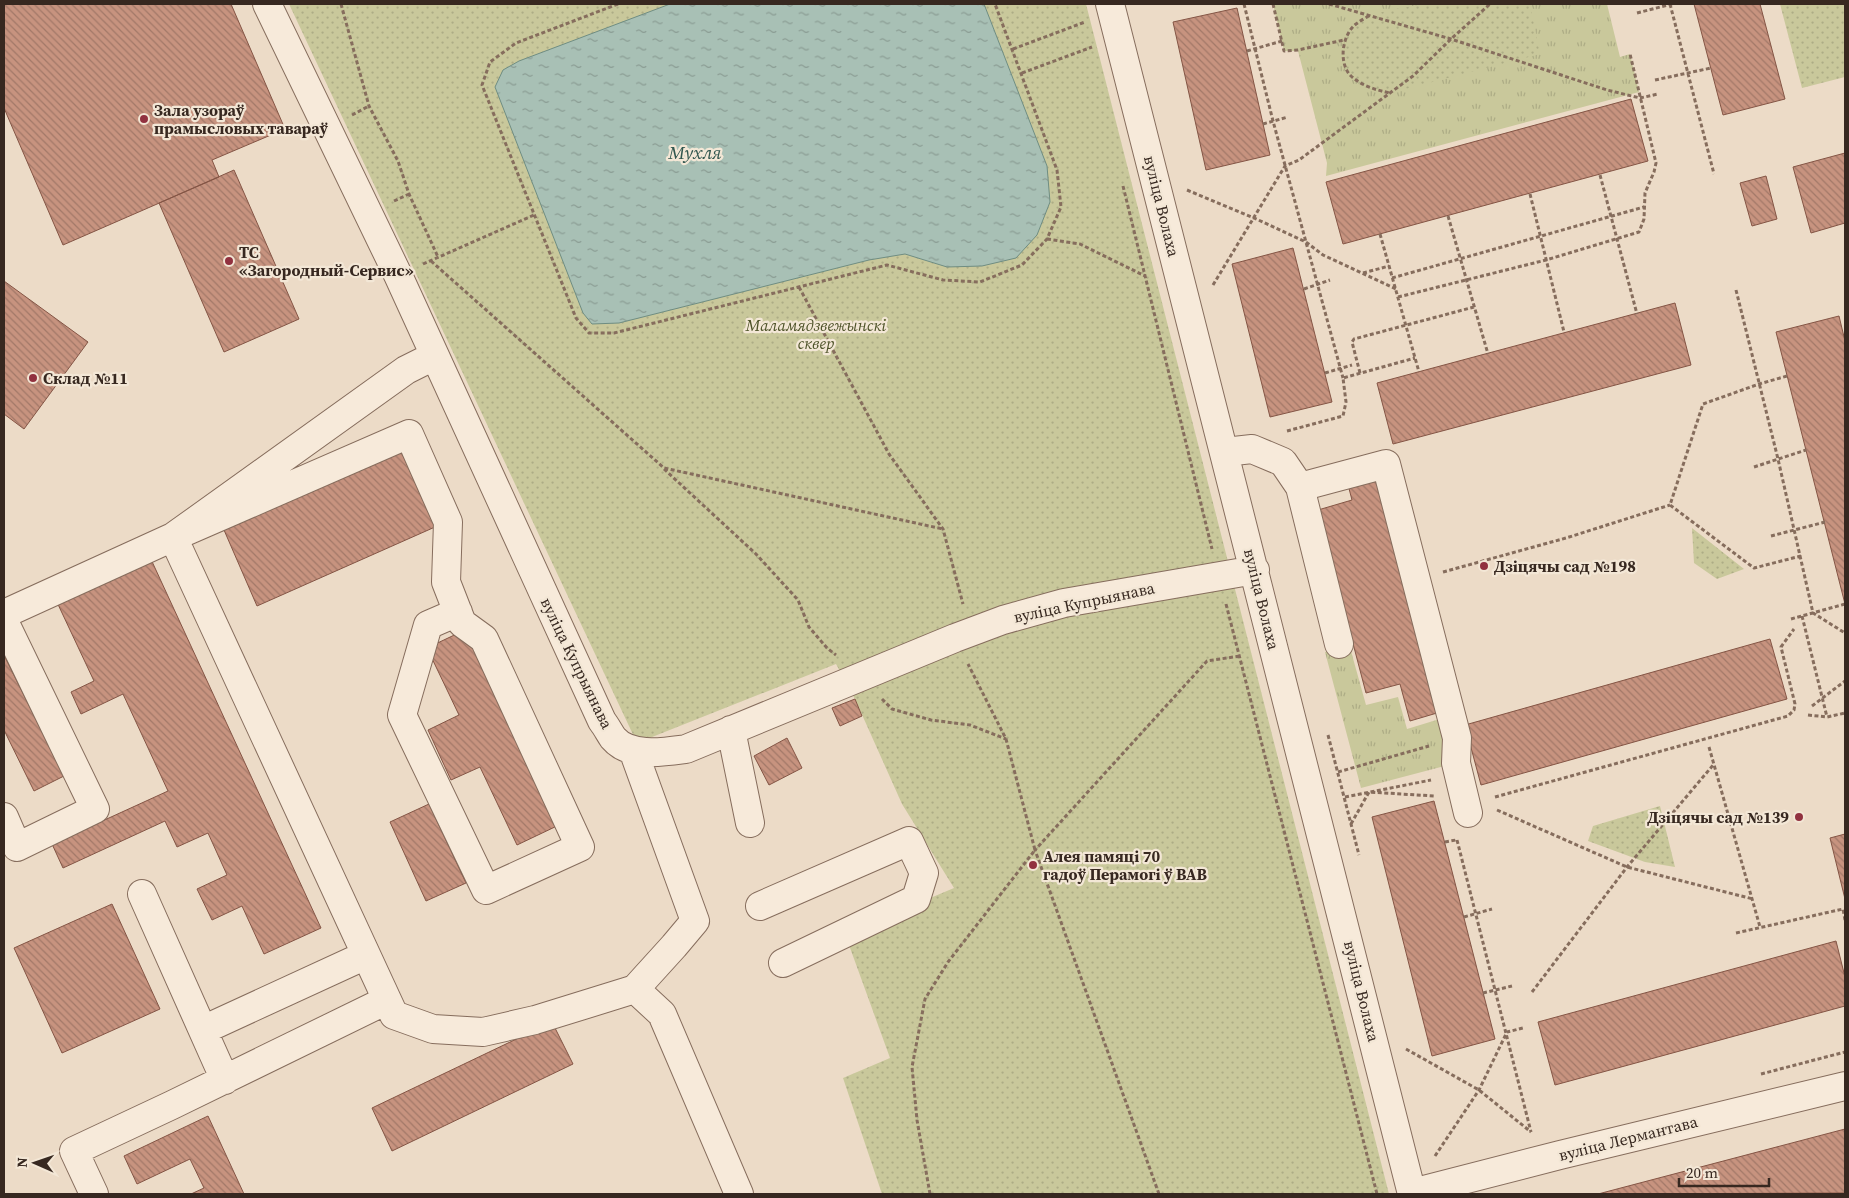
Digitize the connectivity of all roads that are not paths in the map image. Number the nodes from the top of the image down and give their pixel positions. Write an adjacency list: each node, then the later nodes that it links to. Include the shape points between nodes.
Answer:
1 (267, 4): 3 (street, вуліца Купрыянава)
2 (1110, 4): 4 (street, вуліца Волаха)
3 (434, 356): 6 (street, via 406,370); 13 (street, вуліца Купрыянава, via 602,721 614,739)
4 (1224, 452): 5 (street, via 1252,449 1283,462); 7 (street, вуліца Волаха)
5 (1300, 487): 11 (street); 14 (street, via 1386,464 1457,738 1456,764)
6 (173, 537): 8 (street, via 409,434 448,522 446,582); 9 (street); 19 (street)
7 (1255, 570): 12 (street, вуліца Купрыянава, via 1064,603 1003,620); 28 (street, вуліца Волаха)
8 (458, 612): 8 (street, via 462,623 484,639 580,847 486,890 402,715 428,625)
9 (4, 614)
10 (4, 621): 15 (street, via 95,809 17,847)
11 (1339, 644)
12 (731, 730): 13 (street, вуліца Купрыянава, via 686,749 658,753); 16 (street)
13 (633, 750): 21 (street, via 695,921)
14 (1473, 805)
15 (4, 817)
16 (750, 823)
17 (142, 894): 23 (street)
18 (760, 906): 20 (street, via 909,841 924,873 916,899)
19 (366, 955): 22 (street); 23 (street)
20 (783, 962)
21 (634, 988): 22 (street, via 535,1020 483,1032 433,1029 394,1015); 27 (street, via 662,1014)
22 (387, 1000): 24 (street)
23 (203, 1030): 24 (street)
24 (225, 1080): 26 (street, via 74,1150)
25 (1845, 1086): 28 (street, вуліца Лермантава)
26 (94, 1194)
27 (739, 1194)
28 (1412, 1194)

